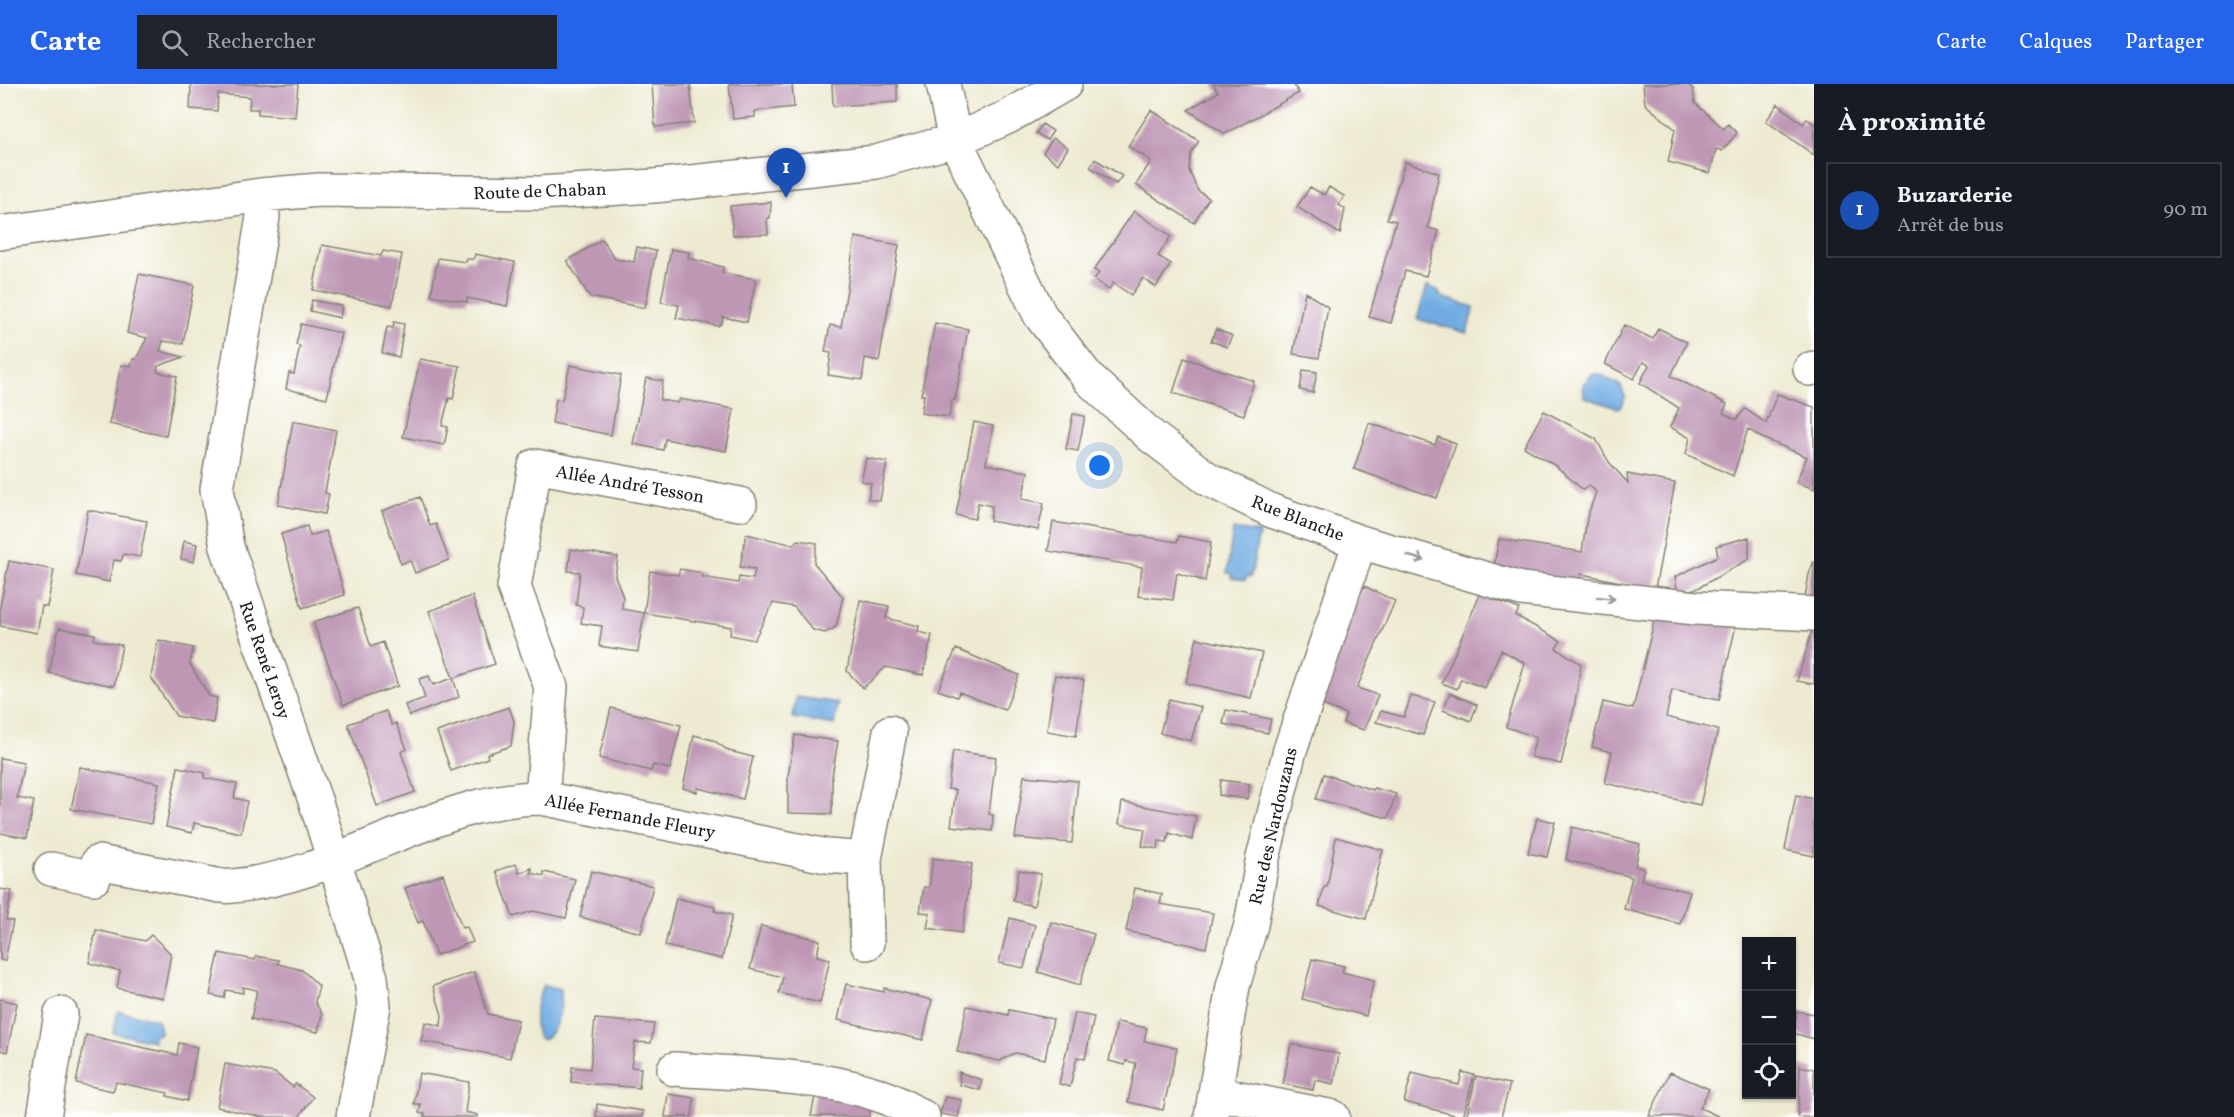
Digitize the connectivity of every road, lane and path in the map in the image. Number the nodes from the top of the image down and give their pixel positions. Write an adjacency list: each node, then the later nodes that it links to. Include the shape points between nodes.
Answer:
1 (942, 84): 3 (street, Rue Blanche)
2 (1065, 84): 3 (street, Route de Chaban, via 1008,117)
3 (955, 140): 4 (street, Route de Chaban, via 876,162 654,186 539,194 318,190); 7 (street, Rue Blanche, via 1040,315 1089,379 1151,436 1208,479 1272,511)
4 (261, 195): 5 (street, Route de Chaban); 12 (street, Rue René Leroy, via 263,217 217,489 227,547)
5 (0, 232)
6 (740, 504): 10 (street, Allée André Tesson, via 536,466 514,587 551,687)
7 (1360, 542): 8 (street, Rue Blanche, one-way to 8, via 1521,589 1696,608); 17 (street, Rue des Nardouzans, via 1290,750 1251,925 1233,986)
8 (1814, 614)
9 (890, 732): 11 (street)
10 (542, 798): 11 (street, Allée Fernande Fleury, via 826,856); 12 (street, Allée Fernande Fleury, via 512,798 466,809)
11 (865, 859): 14 (street)
12 (333, 861): 13 (street, Allée Fernande Fleury, via 281,878 230,887 98,862 94,878); 19 (street, Rue René Leroy, via 371,978 374,1006)
13 (51, 869)
14 (867, 943)
15 (61, 1014): 18 (street)
16 (674, 1069): 20 (street, via 848,1086 887,1098)
17 (1213, 1105): 21 (street)
18 (44, 1117)
19 (353, 1117)
20 (923, 1117)
21 (1333, 1117)

